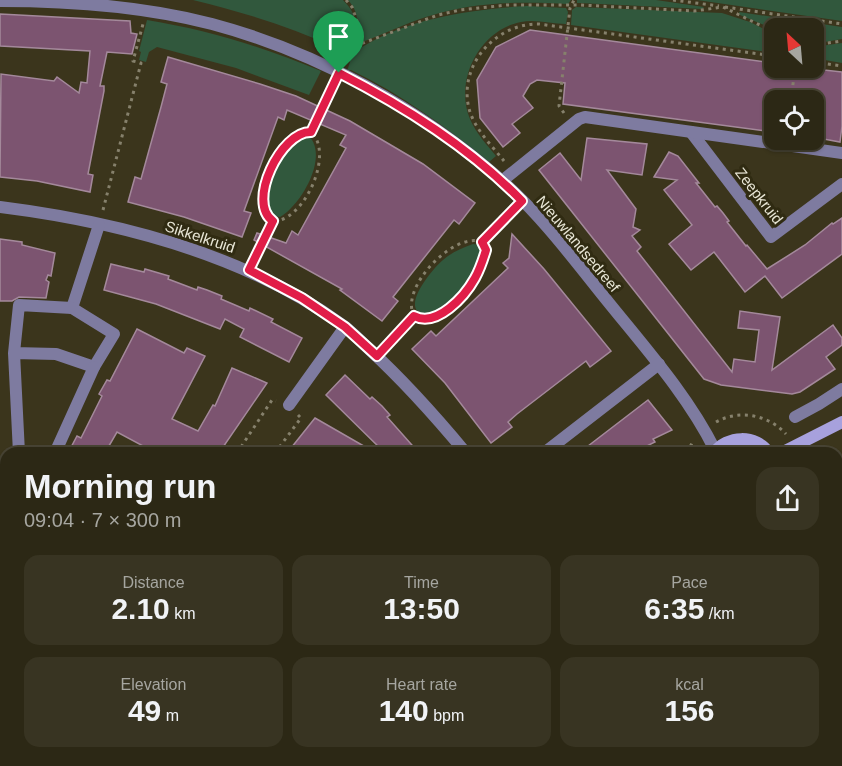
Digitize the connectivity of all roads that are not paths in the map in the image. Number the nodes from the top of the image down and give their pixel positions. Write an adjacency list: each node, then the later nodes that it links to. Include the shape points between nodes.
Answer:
1 (0, 1): 4 (street, Nieuwlandsedreef, via 146,11 210,24 278,45 339,73 412,114)
2 (691, 132): 3 (street); 4 (street, via 585,117); 5 (street, Zeepkruid, via 771,237)
3 (842, 153)
4 (502, 181): 11 (street, Nieuwlandsedreef, via 571,255)
5 (842, 184)
6 (0, 207): 7 (street, Sikkelkruid)
7 (99, 225): 8 (street); 9 (street, Sikkelkruid, via 166,241 249,270)
8 (72, 308): 10 (street, via 19,305); 12 (street, via 114,334)
9 (345, 327): 14 (street); 19 (street, Sikkelkruid, via 426,406)
10 (14, 353): 12 (street, via 56,354); 17 (street)
11 (659, 364): 20 (street); 21 (street, Nieuwlandsedreef, via 704,428)
12 (93, 367): 18 (street)
13 (842, 388): 15 (street)
14 (289, 405)
15 (795, 417)
16 (842, 422): 24 (street)
17 (19, 447)
18 (58, 447)
19 (461, 447)
20 (552, 447)
21 (712, 447)
22 (720, 447): 23 (street, via 746,439)
23 (763, 447)
24 (793, 447)

